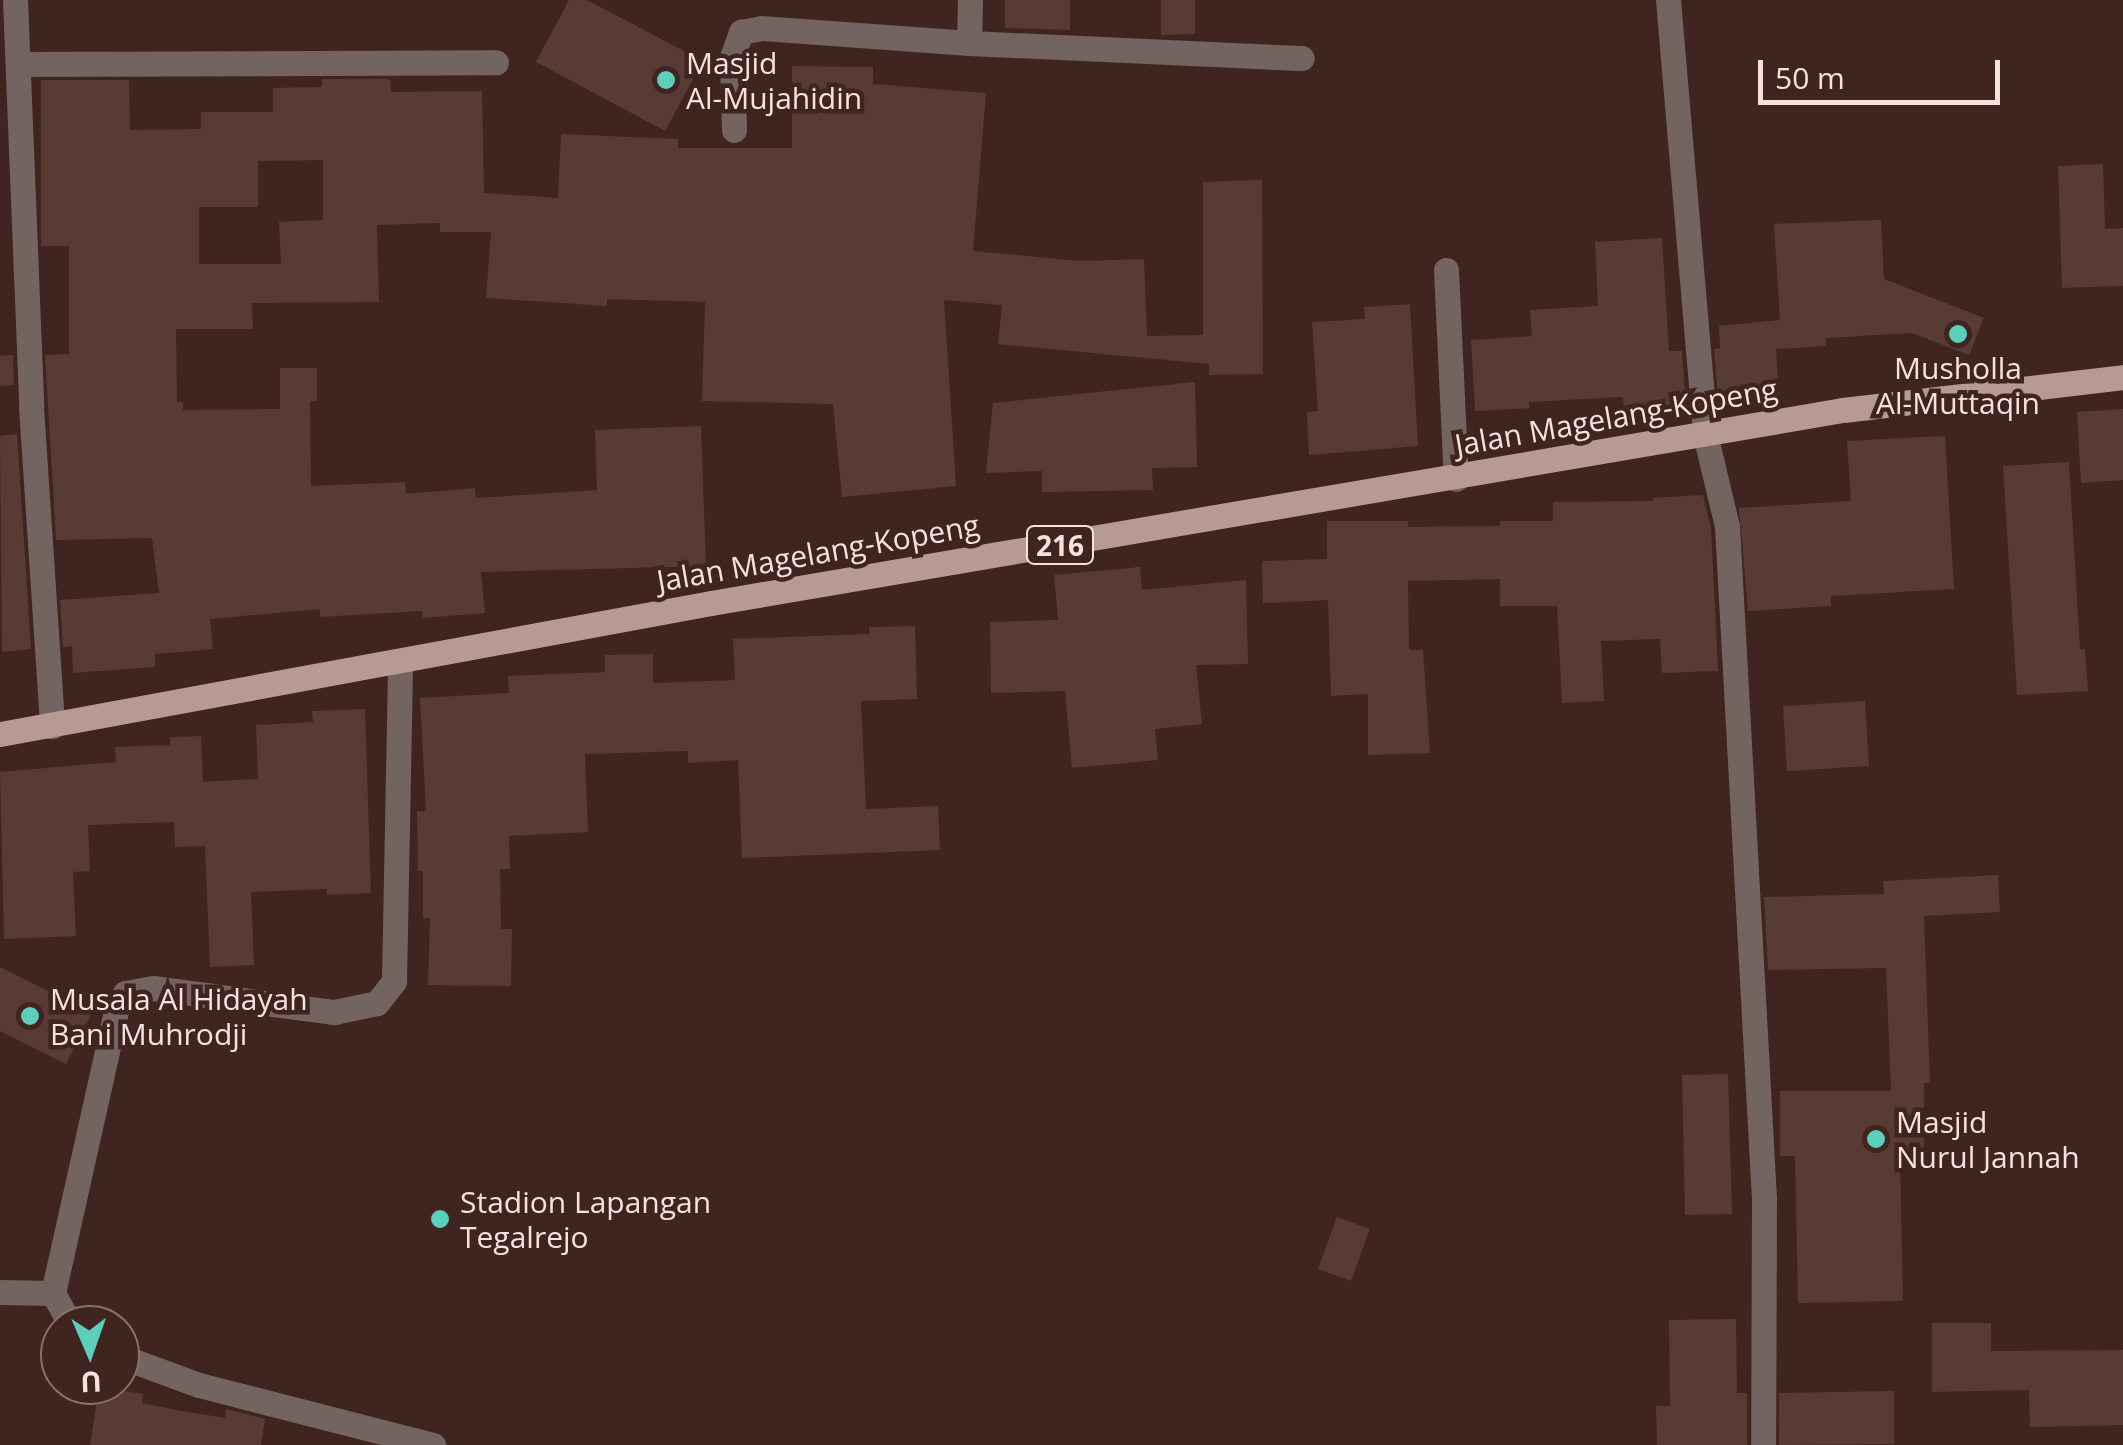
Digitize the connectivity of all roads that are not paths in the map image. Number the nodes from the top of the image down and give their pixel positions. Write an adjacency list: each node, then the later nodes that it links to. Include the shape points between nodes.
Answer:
1 (14, 0): 7 (street)
2 (970, 0): 4 (street)
3 (1668, 0): 11 (street)
4 (969, 44): 5 (street); 8 (street, via 761,28 741,32 732,57)
5 (1302, 58)
6 (496, 62): 7 (street)
7 (18, 64): 14 (street)
8 (734, 130)
9 (1446, 270): 12 (street)
10 (2123, 377): 11 (main road, Jalan Magelang-Kopeng / 216, via 1843,410)
11 (1705, 434): 12 (main road, Jalan Magelang-Kopeng / 216); 21 (street, via 1727,526 1764,1199)
12 (1456, 479): 13 (main road, Jalan Magelang-Kopeng / 216, via 711,603)
13 (400, 662): 14 (main road, Jalan Magelang-Kopeng / 216); 17 (street, via 394,981 377,1003 334,1012 153,988 126,993 116,1010)
14 (52, 726): 15 (main road, Jalan Magelang-Kopeng / 216)
15 (0, 734)
16 (0, 1292): 17 (street)
17 (53, 1293): 18 (street)
18 (60, 1305)
19 (140, 1363): 20 (street, via 199,1385)
20 (433, 1445)
21 (1763, 1445)

